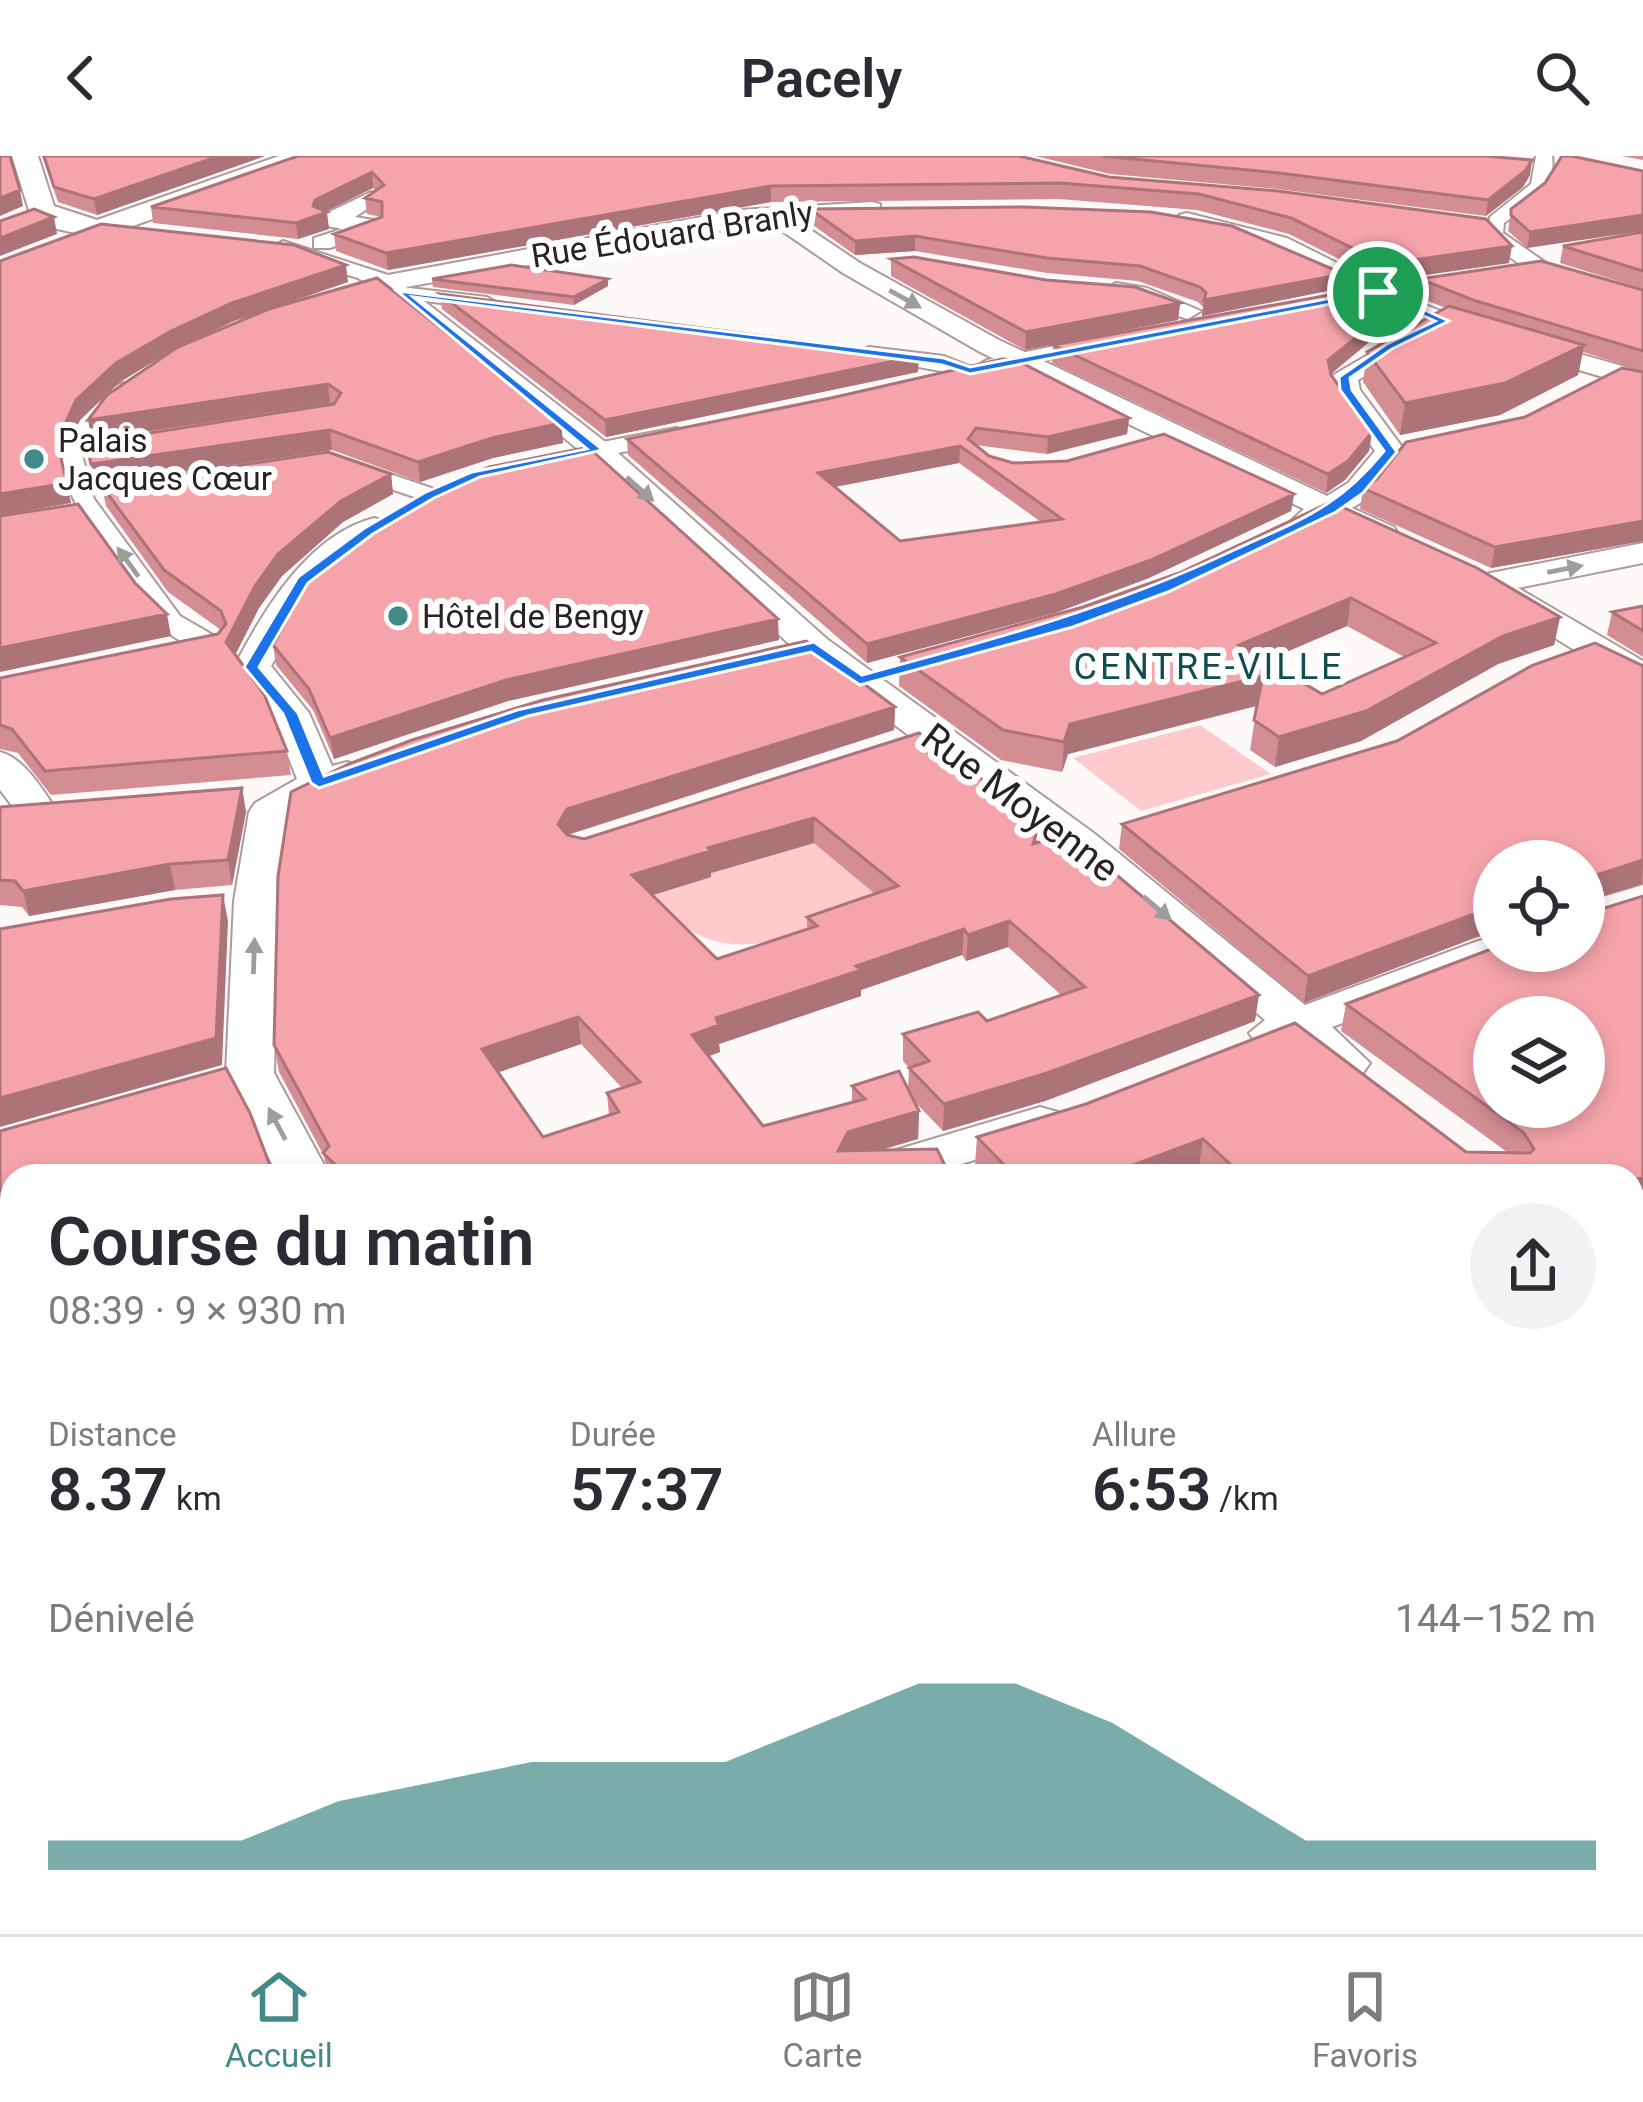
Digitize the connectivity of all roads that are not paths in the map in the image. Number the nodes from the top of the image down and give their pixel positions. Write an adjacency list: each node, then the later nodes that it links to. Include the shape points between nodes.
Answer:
1 (25, 156): 8 (street, via 31,216)
2 (304, 156): 8 (street)
3 (1540, 163): 16 (street, via 1534,192 1486,226 1503,246)
4 (370, 199): 12 (street, via 331,220 373,226)
5 (900, 209): 6 (street, Rue Édouard Branly)
6 (772, 212): 15 (street); 17 (street, Rue Édouard Branly)
7 (1172, 218): 19 (street, via 1279,243)
8 (99, 229): 9 (street); 11 (street)
9 (159, 236)
10 (247, 244): 12 (street)
11 (55, 246)
12 (301, 251): 17 (street)
13 (1567, 252): 16 (street)
14 (892, 264): 15 (street)
15 (850, 268): 29 (street, one-way to 29)
16 (1508, 270): 19 (street); 21 (street, via 1542,268)
17 (393, 288): 20 (street); 23 (street); 39 (street, Rue Moyenne)
18 (1093, 289): 24 (street, via 1138,293)
19 (1378, 292): 22 (street); 26 (street)
20 (339, 294)
21 (1643, 300)
22 (1331, 301)
23 (506, 306)
24 (1180, 320): 25 (street)
25 (1216, 321)
26 (1444, 321): 32 (street); 47 (street, via 1344,377 1346,390 1401,449)
27 (1129, 338): 29 (street)
28 (854, 351): 30 (street)
29 (1013, 360): 30 (street); 36 (street)
30 (970, 370): 33 (street)
31 (148, 372): 40 (street, via 81,426)
32 (1630, 377): 34 (street)
33 (923, 382)
34 (1574, 394)
35 (703, 429): 39 (street)
36 (1165, 436): 37 (street); 47 (street)
37 (1128, 448)
38 (104, 449): 40 (street)
39 (597, 450): 41 (street); 56 (street, Rue Moyenne, one-way to 56)
40 (71, 454): 46 (street)
41 (557, 458)
42 (315, 465): 45 (street, via 333,461)
43 (461, 482): 45 (street)
44 (116, 493): 46 (street)
45 (429, 495): 67 (street, via 302,580 252,667 290,713)
46 (87, 506): 48 (street); 55 (street, one-way to 46, via 170,622)
47 (1331, 509): 49 (street); 50 (street)
48 (55, 518)
49 (1282, 532)
50 (1409, 547)
51 (1643, 553): 53 (street, one-way to 51)
52 (1448, 565): 53 (street)
53 (1486, 584): 57 (street)
54 (1623, 616): 57 (street)
55 (208, 644): 58 (street)
56 (814, 647): 59 (street); 62 (street, Rue Moyenne)
57 (1570, 647): 61 (street)
58 (162, 654)
59 (772, 656)
60 (898, 670): 62 (street)
61 (1643, 677)
62 (860, 680): 63 (street, Rue Moyenne)
63 (930, 736): 64 (street); 72 (street, Rue Moyenne)
64 (883, 751)
65 (378, 763): 67 (street)
66 (0, 764): 70 (street)
67 (310, 787): 68 (street); 78 (street, one-way to 67, via 227,1079 236,902 269,812)
68 (235, 796)
69 (81, 808): 70 (street)
70 (19, 813)
71 (1125, 829): 72 (street)
72 (1080, 843): 74 (street, Rue Moyenne, one-way to 74)
73 (1473, 958): 74 (street)
74 (1294, 1024): 75 (street); 76 (street, Rue Moyenne)
75 (1232, 1049)
76 (1376, 1085)
77 (1085, 1107): 79 (street)
78 (294, 1164)
79 (905, 1164)

